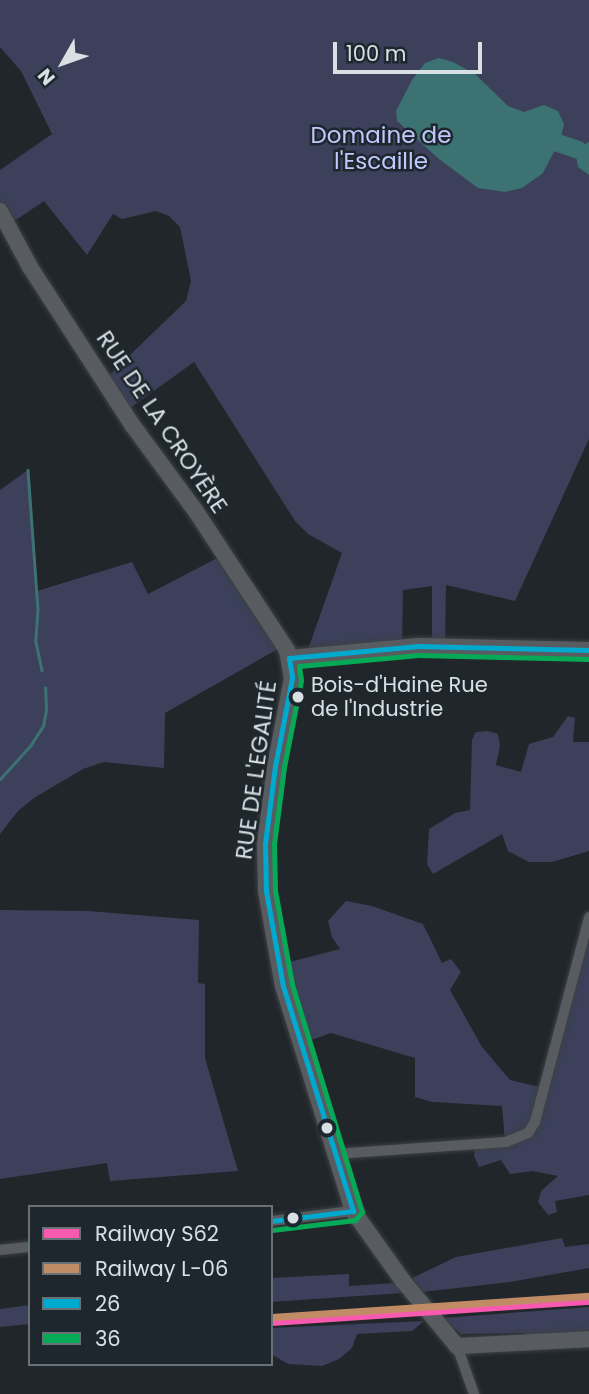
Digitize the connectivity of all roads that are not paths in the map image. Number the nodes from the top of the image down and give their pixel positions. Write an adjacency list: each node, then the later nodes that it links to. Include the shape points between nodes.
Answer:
1 (0, 211): 3 (street, RUE DE LA CROYÈRE, via 40,284 266,614)
2 (589, 650): 3 (street, via 410,646)
3 (289, 657): 5 (street, RUE DE L'EGALITÉ, via 292,678 265,844 266,891 284,986)
4 (589, 918): 5 (street, via 535,1122 528,1133 506,1142)
5 (335, 1154): 6 (street, RUE DE L'EGALITÉ)
6 (353, 1211): 7 (street); 11 (street, RUE DE L'EGALITÉ)
7 (273, 1221)
8 (28, 1247): 9 (street)
9 (0, 1250)
10 (589, 1339): 11 (street)
11 (454, 1343): 12 (street)
12 (474, 1394)

